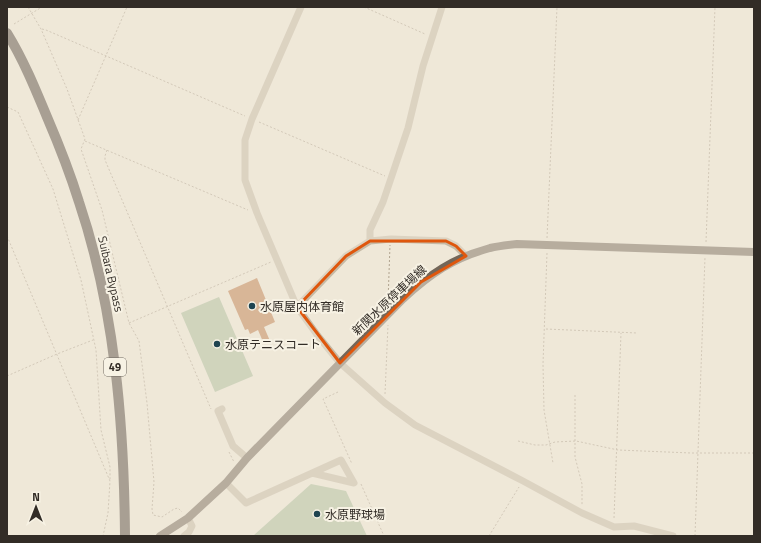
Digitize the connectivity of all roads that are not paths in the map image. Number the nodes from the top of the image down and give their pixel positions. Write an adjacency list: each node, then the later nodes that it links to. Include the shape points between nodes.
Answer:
1 (301, 7): 7 (street, via 252,119 246,140 245,180)
2 (442, 7): 4 (street, via 423,66 408,128 383,202 370,230)
3 (7, 32): 14 (highway, Suibara Bypass / 49, via 21,57 56,139 80,202 94,253 118,388 125,483)
4 (370, 241): 6 (street, via 446,241); 7 (street, via 346,256)
5 (754, 252): 6 (main road, 新関水原停車場線, via 517,244)
6 (466, 256): 8 (main road, 新関水原停車場線, via 442,267 421,282)
7 (297, 306): 8 (street)
8 (340, 363): 10 (main road, 新関水原停車場線); 17 (street, via 385,403 415,425 582,513 614,527 634,526)
9 (222, 409): 10 (street, via 218,411 233,446)
10 (247, 458): 12 (main road, 新関水原停車場線)
11 (312, 473): 11 (street, via 341,460 354,483 319,475); 12 (street, via 246,503)
12 (226, 484): 13 (main road, 新関水原停車場線)
13 (188, 518): 15 (main road, 新関水原停車場線); 16 (street, via 192,526)
14 (125, 536)
15 (160, 536)
16 (184, 536)
17 (673, 536)

